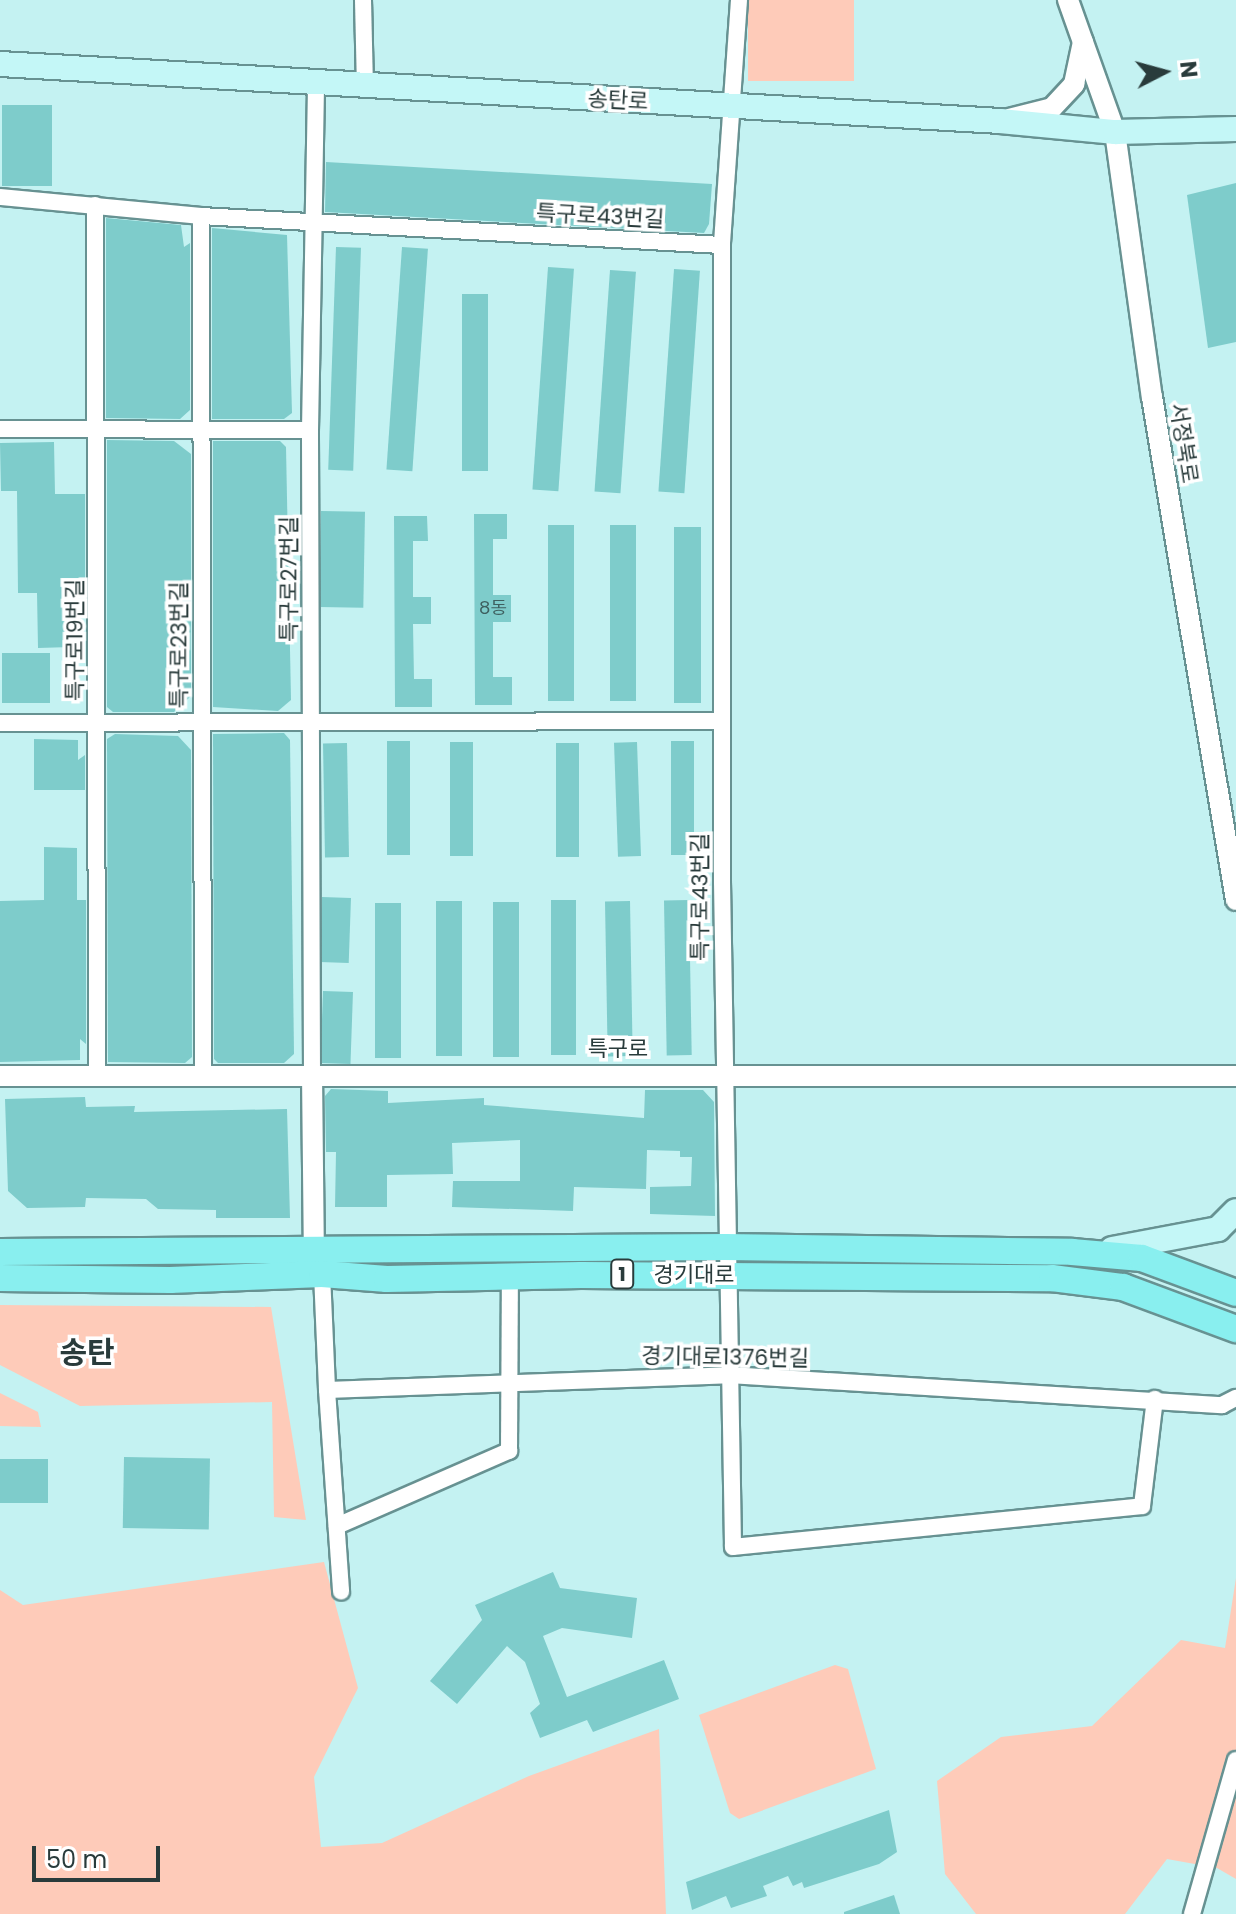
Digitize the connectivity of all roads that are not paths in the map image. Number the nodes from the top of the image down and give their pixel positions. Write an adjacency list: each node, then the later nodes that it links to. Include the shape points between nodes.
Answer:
1 (363, 0): 7 (street)
2 (739, 0): 8 (street)
3 (1068, 0): 4 (street, 서정북로)
4 (1083, 42): 9 (street, via 1074,84 1052,108); 11 (street, 서정북로)
5 (0, 64): 6 (main road, 송탄로)
6 (316, 83): 7 (main road, 송탄로); 15 (street, 특구로27번길)
7 (365, 86): 8 (main road, 송탄로)
8 (730, 106): 9 (main road, 송탄로); 16 (street)
9 (1000, 121): 11 (main road, 송탄로)
10 (1236, 129): 11 (main road, 송탄로)
11 (1115, 132): 26 (street, 서정북로, via 1152,397)
12 (0, 197): 13 (street, 특구로43번길)
13 (95, 205): 14 (street, 특구로43번길); 18 (street, 특구로19번길)
14 (201, 216): 15 (street, 특구로43번길); 20 (street, 특구로23번길)
15 (311, 222): 16 (street, 특구로43번길); 19 (street, 특구로27번길)
16 (722, 245): 23 (street, 특구로43번길)
17 (0, 429): 18 (street)
18 (97, 429): 20 (street); 22 (street, 특구로19번길)
19 (310, 430): 20 (street); 24 (street, 특구로27번길)
20 (202, 431): 21 (street, 특구로23번길)
21 (201, 720): 22 (street); 24 (street); 30 (street, 특구로23번길)
22 (98, 721): 25 (street); 29 (street, 특구로19번길)
23 (722, 721): 24 (street); 28 (street, 특구로43번길)
24 (312, 722): 27 (street, 특구로27번길)
25 (0, 723)
26 (1236, 900)
27 (312, 1073): 28 (street, 특구로); 30 (street, 특구로); 37 (street)
28 (724, 1073): 32 (street, 특구로); 34 (street, 특구로43번길)
29 (97, 1075): 30 (street, 특구로); 31 (street, 특구로)
30 (203, 1075)
31 (0, 1076)
32 (1236, 1076)
33 (1236, 1211): 36 (main road, via 1218,1229)
34 (725, 1247): 36 (main road, 경기대로 / 1); 37 (main road, 경기대로 / 1); 38 (street, 특구로43번길)
35 (0, 1252): 37 (main road, 경기대로 / 1)
36 (1101, 1254): 41 (main road, 경기대로 / 1, via 1142,1258)
37 (318, 1262): 39 (main road, 경기대로 / 1, via 387,1279); 40 (main road, 경기대로 / 1, via 170,1280); 45 (street)
38 (731, 1274): 39 (main road, 경기대로 / 1); 42 (main road, 경기대로 / 1, via 1052,1278 1123,1287); 43 (street, 특구로43번길)
39 (510, 1276): 44 (street)
40 (0, 1278)
41 (1236, 1293)
42 (1236, 1329)
43 (729, 1375): 44 (street, 경기대로1376번길); 47 (street, 경기대로1376번길); 47 (street, 특구로43번길, via 733,1547 1142,1506)
44 (509, 1384): 45 (street, 경기대로1376번길); 48 (street, via 509,1451)
45 (327, 1390): 48 (street)
46 (1236, 1398): 47 (street, 경기대로1376번길, via 1222,1405)
47 (1155, 1399)
48 (337, 1526): 49 (street)
49 (341, 1592)
50 (1236, 1760): 51 (street)
51 (1192, 1914)

